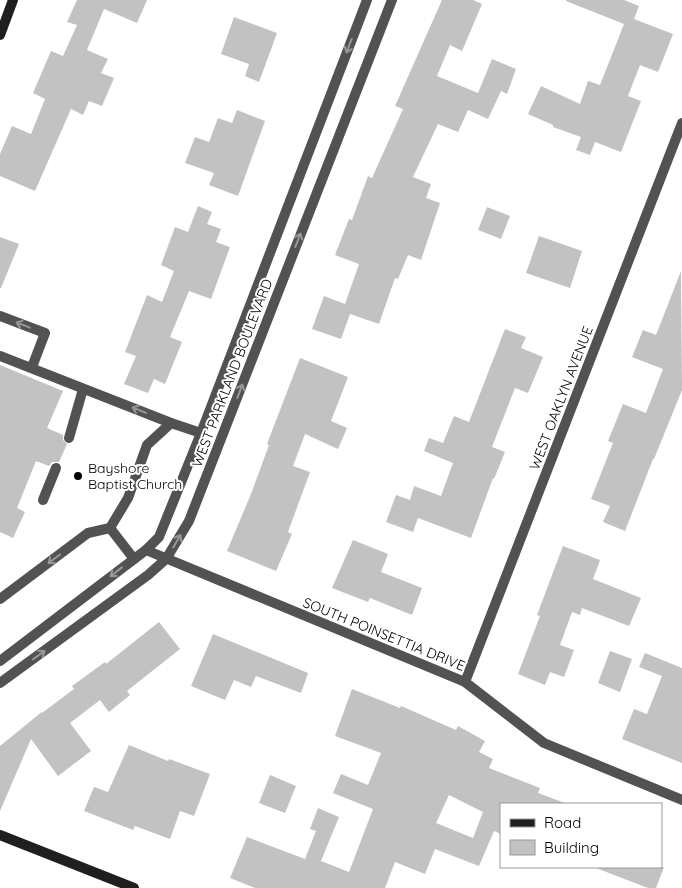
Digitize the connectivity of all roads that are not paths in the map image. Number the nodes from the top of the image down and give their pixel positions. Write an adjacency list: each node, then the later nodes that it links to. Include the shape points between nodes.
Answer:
1 (14, 0): 4 (street)
2 (366, 0): 11 (street, WEST PARKLAND BOULEVARD, one-way to 11)
3 (392, 0): 18 (street, WEST PARKLAND BOULEVARD, one-way to 3, via 199,495)
4 (0, 35)
5 (682, 124): 21 (street, WEST OAKLYN AVENUE)
6 (0, 316): 8 (street, one-way to 6, via 45,333)
7 (0, 356): 8 (street)
8 (32, 367): 9 (street)
9 (84, 389): 10 (street, one-way to 9); 12 (street)
10 (171, 423): 11 (street); 15 (street, via 147,445 128,498)
11 (201, 433): 16 (street, WEST PARKLAND BOULEVARD, via 159,537)
12 (70, 438)
13 (56, 468): 14 (street)
14 (43, 500)
15 (110, 528): 17 (street); 19 (street, one-way to 19, via 88,533)
16 (146, 550): 17 (street, WEST PARKLAND BOULEVARD); 18 (street, SOUTH POINSETTIA DRIVE)
17 (134, 559): 20 (street, WEST PARKLAND BOULEVARD, one-way to 20)
18 (166, 559): 21 (street, SOUTH POINSETTIA DRIVE); 22 (street, WEST PARKLAND BOULEVARD, one-way to 18)
19 (0, 599)
20 (0, 661)
21 (465, 682): 23 (street, SOUTH POINSETTIA DRIVE, via 544,743)
22 (0, 683)
23 (682, 800)
24 (0, 835): 25 (street)
25 (134, 888)

